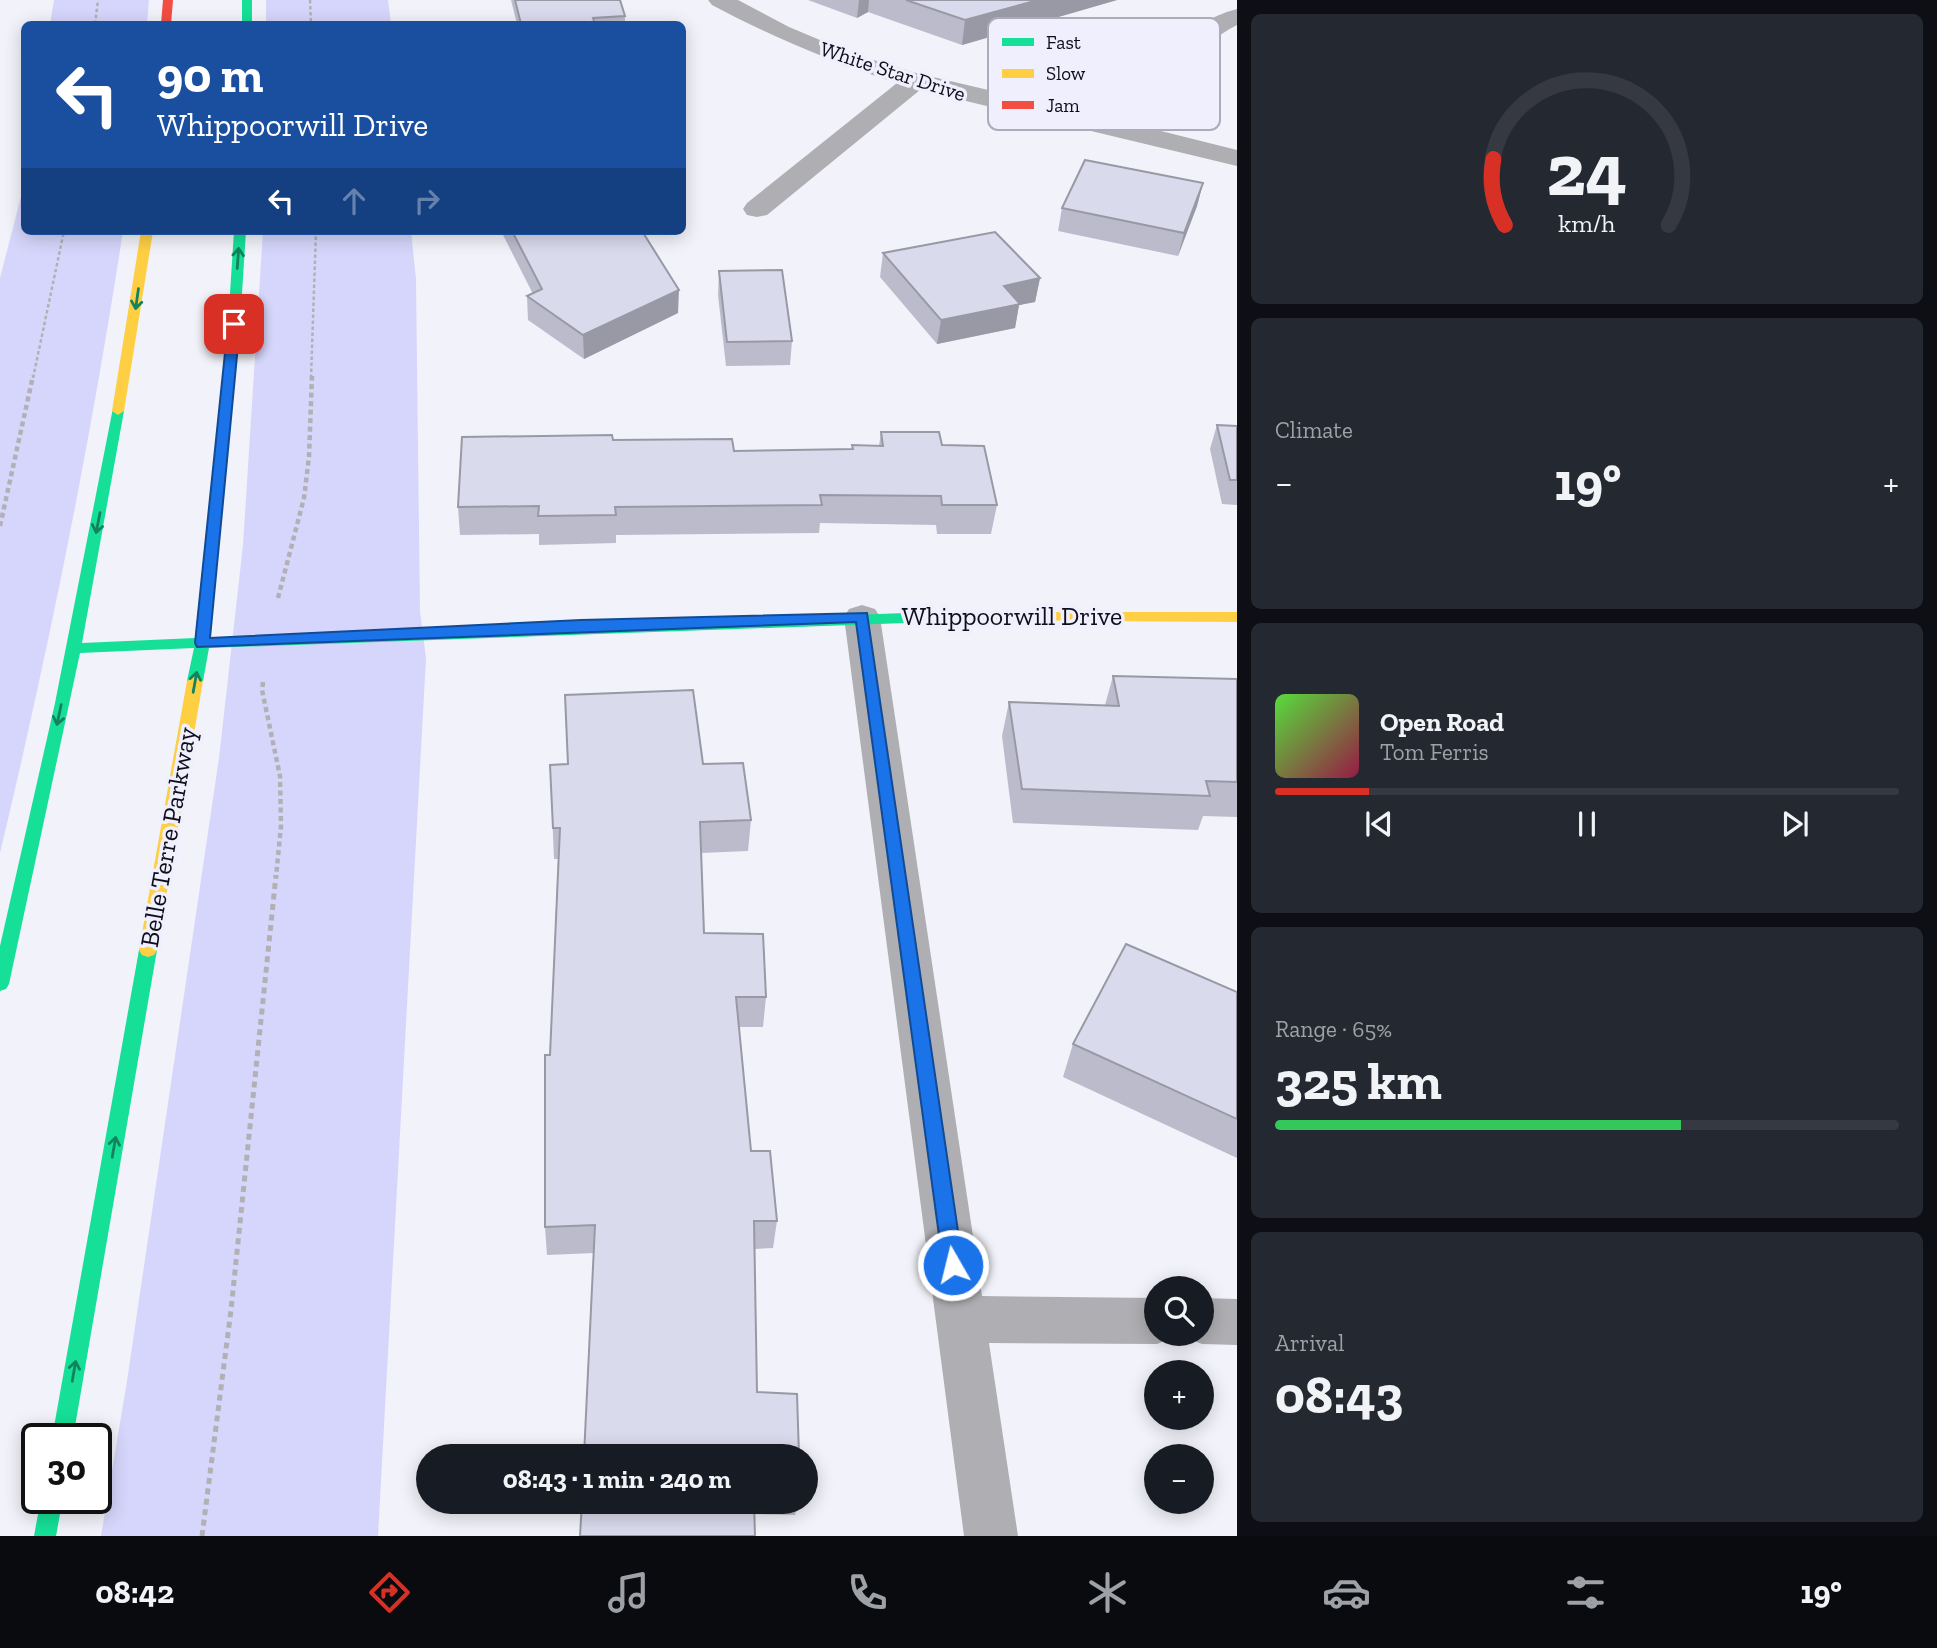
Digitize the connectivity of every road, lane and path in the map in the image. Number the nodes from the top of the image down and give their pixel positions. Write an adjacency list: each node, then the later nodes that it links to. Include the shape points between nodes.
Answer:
1 (98, 0): 7 (path)
2 (168, 0): 8 (main road)
3 (247, 0): 9 (main road)
4 (310, 0): 10 (path)
5 (720, 0): 12 (street, White Star Drive, via 811,45)
6 (1237, 16): 11 (street)
7 (95, 21)
8 (166, 21)
9 (247, 21)
10 (311, 21)
11 (1220, 25)
12 (914, 82): 13 (street, White Star Drive); 16 (street)
13 (988, 99)
14 (1126, 130): 15 (street, White Star Drive)
15 (1237, 158)
16 (757, 209)
17 (63, 235): 21 (path)
18 (146, 235): 26 (main road, one-way to 26, via 123,396)
19 (240, 235): 25 (main road, Belle Terre Parkway, one-way to 19)
20 (316, 235): 22 (path, via 307,471)
21 (0, 526)
22 (277, 600)
23 (862, 617): 24 (main road, Whippoorwill Drive); 25 (main road, Whippoorwill Drive); 29 (street)
24 (1237, 617)
25 (202, 643): 26 (main road, Whippoorwill Drive); 33 (main road, Belle Terre Parkway, one-way to 25)
26 (73, 648): 28 (main road, one-way to 28)
27 (262, 690): 36 (path, via 281,776 281,826 231,1310)
28 (0, 984)
29 (960, 1318): 30 (street); 37 (street)
30 (1144, 1321)
31 (1214, 1321): 32 (street)
32 (1237, 1322)
33 (65, 1423)
34 (49, 1514): 35 (main road)
35 (45, 1536)
36 (202, 1536)
37 (991, 1536)

